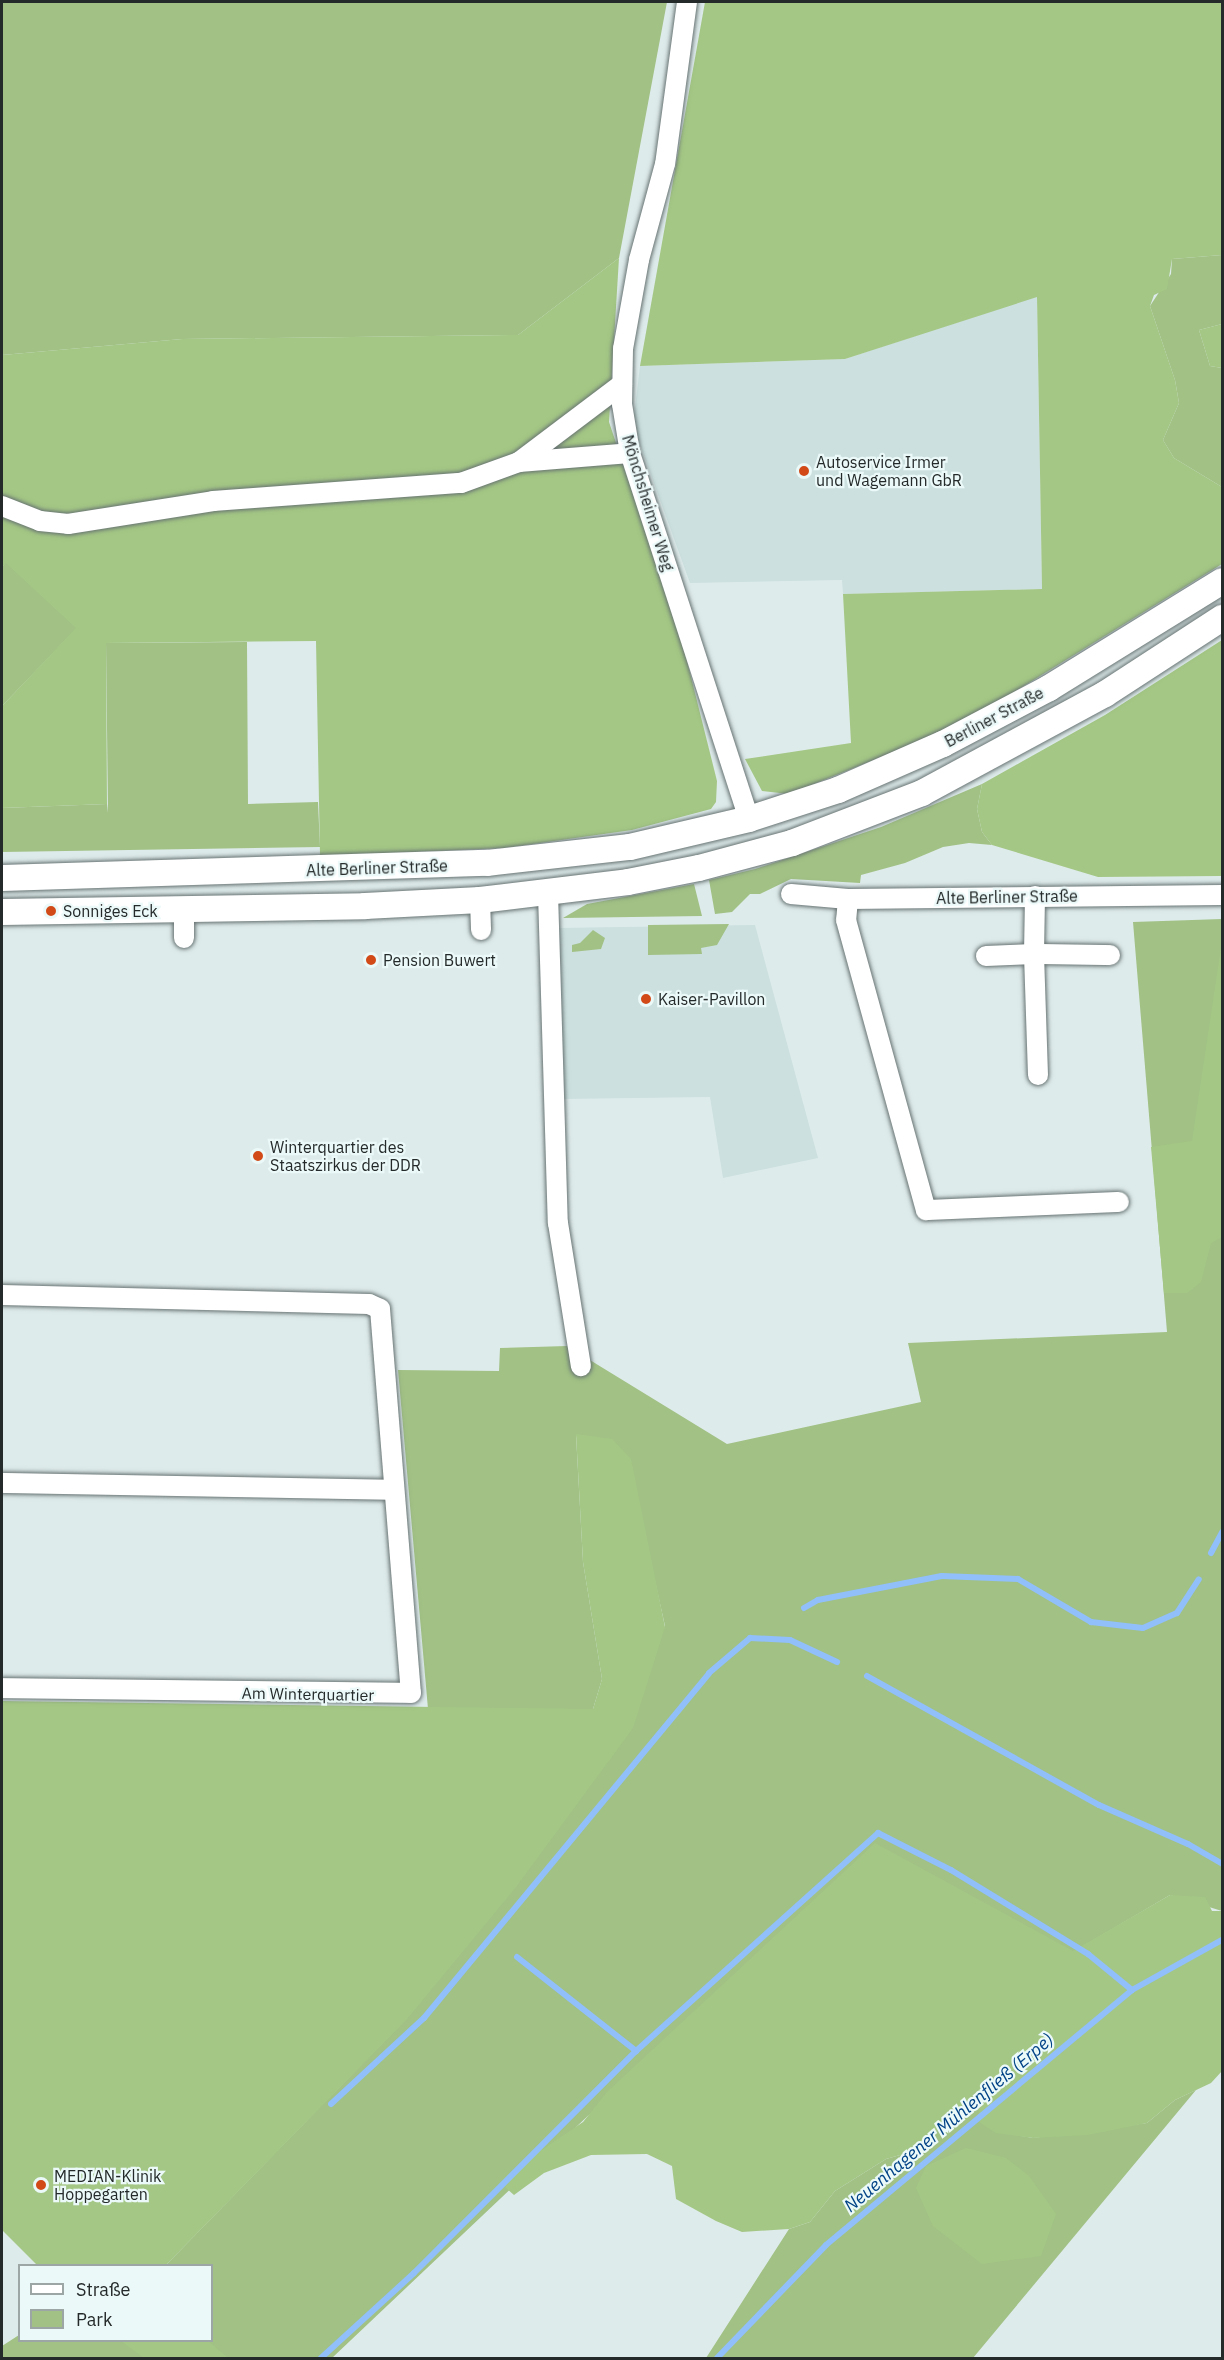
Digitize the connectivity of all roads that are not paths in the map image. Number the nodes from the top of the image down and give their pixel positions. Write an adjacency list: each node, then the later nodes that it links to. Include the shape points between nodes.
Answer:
1 (687, 2): 2 (street, Mönchsheimer Weg, via 671,126 639,260 623,350)
2 (622, 384): 3 (street, Mönchsheimer Weg); 4 (street)
3 (630, 453): 4 (street); 8 (street, Mönchsheimer Weg)
4 (519, 462): 5 (street, via 461,483 213,501 68,524 40,521)
5 (2, 506)
6 (1222, 580): 8 (main road, Berliner Straße, via 1049,688 943,744 838,789)
7 (1222, 618): 10 (main road, Berliner Straße, via 1018,744 871,815 763,852 627,882)
8 (749, 819): 9 (main road, Alte Berliner Straße, via 630,847 487,863)
9 (2, 878)
10 (548, 893): 15 (main road); 26 (street, via 558,1223)
11 (791, 894): 14 (street, Alte Berliner Straße)
12 (1222, 895): 13 (street, Alte Berliner Straße)
13 (1035, 896): 14 (street, Alte Berliner Straße); 20 (street)
14 (848, 899): 24 (street, via 846,920 926,1210)
15 (480, 900): 16 (main road); 18 (street)
16 (184, 910): 17 (main road); 19 (street)
17 (2, 912)
18 (481, 930)
19 (184, 939)
20 (1034, 954): 21 (street); 22 (street); 23 (street)
21 (1110, 955)
22 (986, 957)
23 (1038, 1075)
24 (1119, 1202)
25 (2, 1295): 28 (street, Am Winterquartier, via 369,1304 380,1309 384,1320)
26 (581, 1366)
27 (2, 1484): 28 (street)
28 (394, 1490): 29 (street, Am Winterquartier, via 411,1693)
29 (2, 1688)

